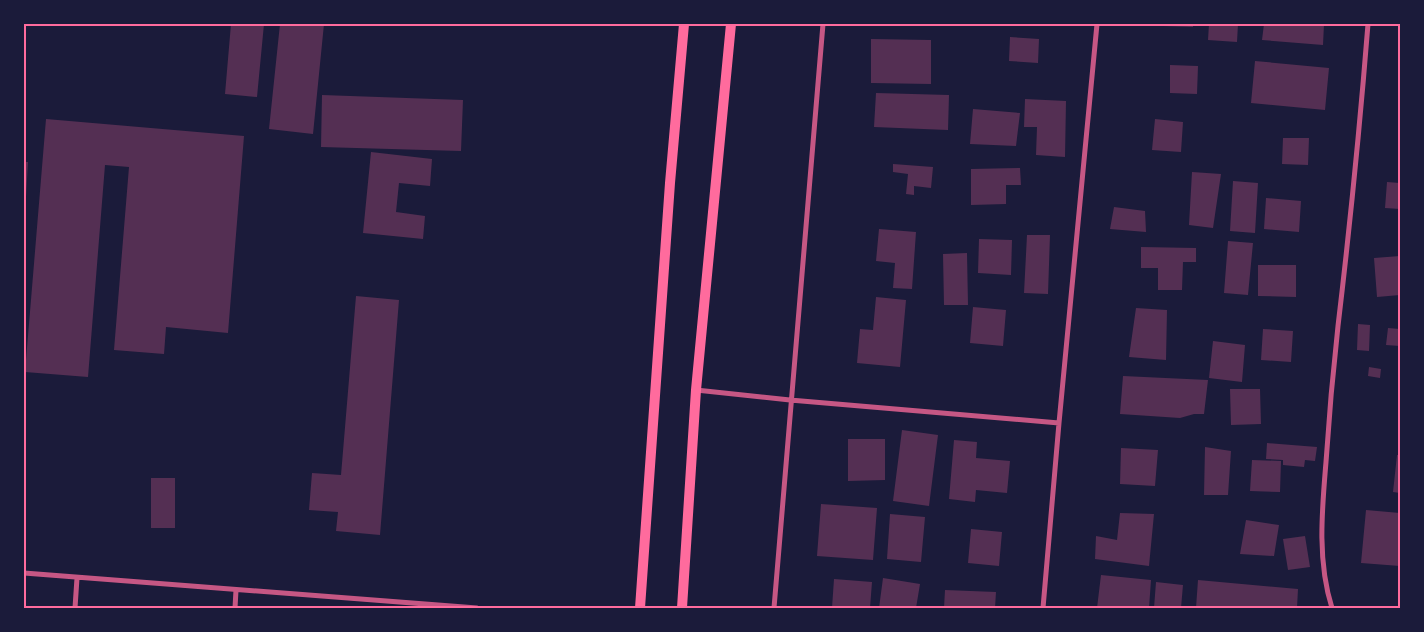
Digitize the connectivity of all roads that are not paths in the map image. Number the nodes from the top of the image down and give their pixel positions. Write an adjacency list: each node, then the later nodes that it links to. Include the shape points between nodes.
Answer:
1 (684, 24): 15 (main road)
2 (731, 24): 6 (main road)
3 (823, 24): 7 (street)
4 (1098, 24): 8 (street)
5 (1368, 24): 19 (street, via 1358,153 1330,397 1322,514 1323,564)
6 (696, 390): 7 (street); 16 (main road)
7 (790, 400): 8 (street); 17 (street)
8 (1059, 423): 18 (street)
9 (24, 573): 10 (street)
10 (77, 578): 11 (street); 12 (street)
11 (236, 590): 13 (street); 14 (street)
12 (74, 608)
13 (235, 608)
14 (477, 608)
15 (640, 608)
16 (682, 608)
17 (774, 608)
18 (1043, 608)
19 (1332, 608)

